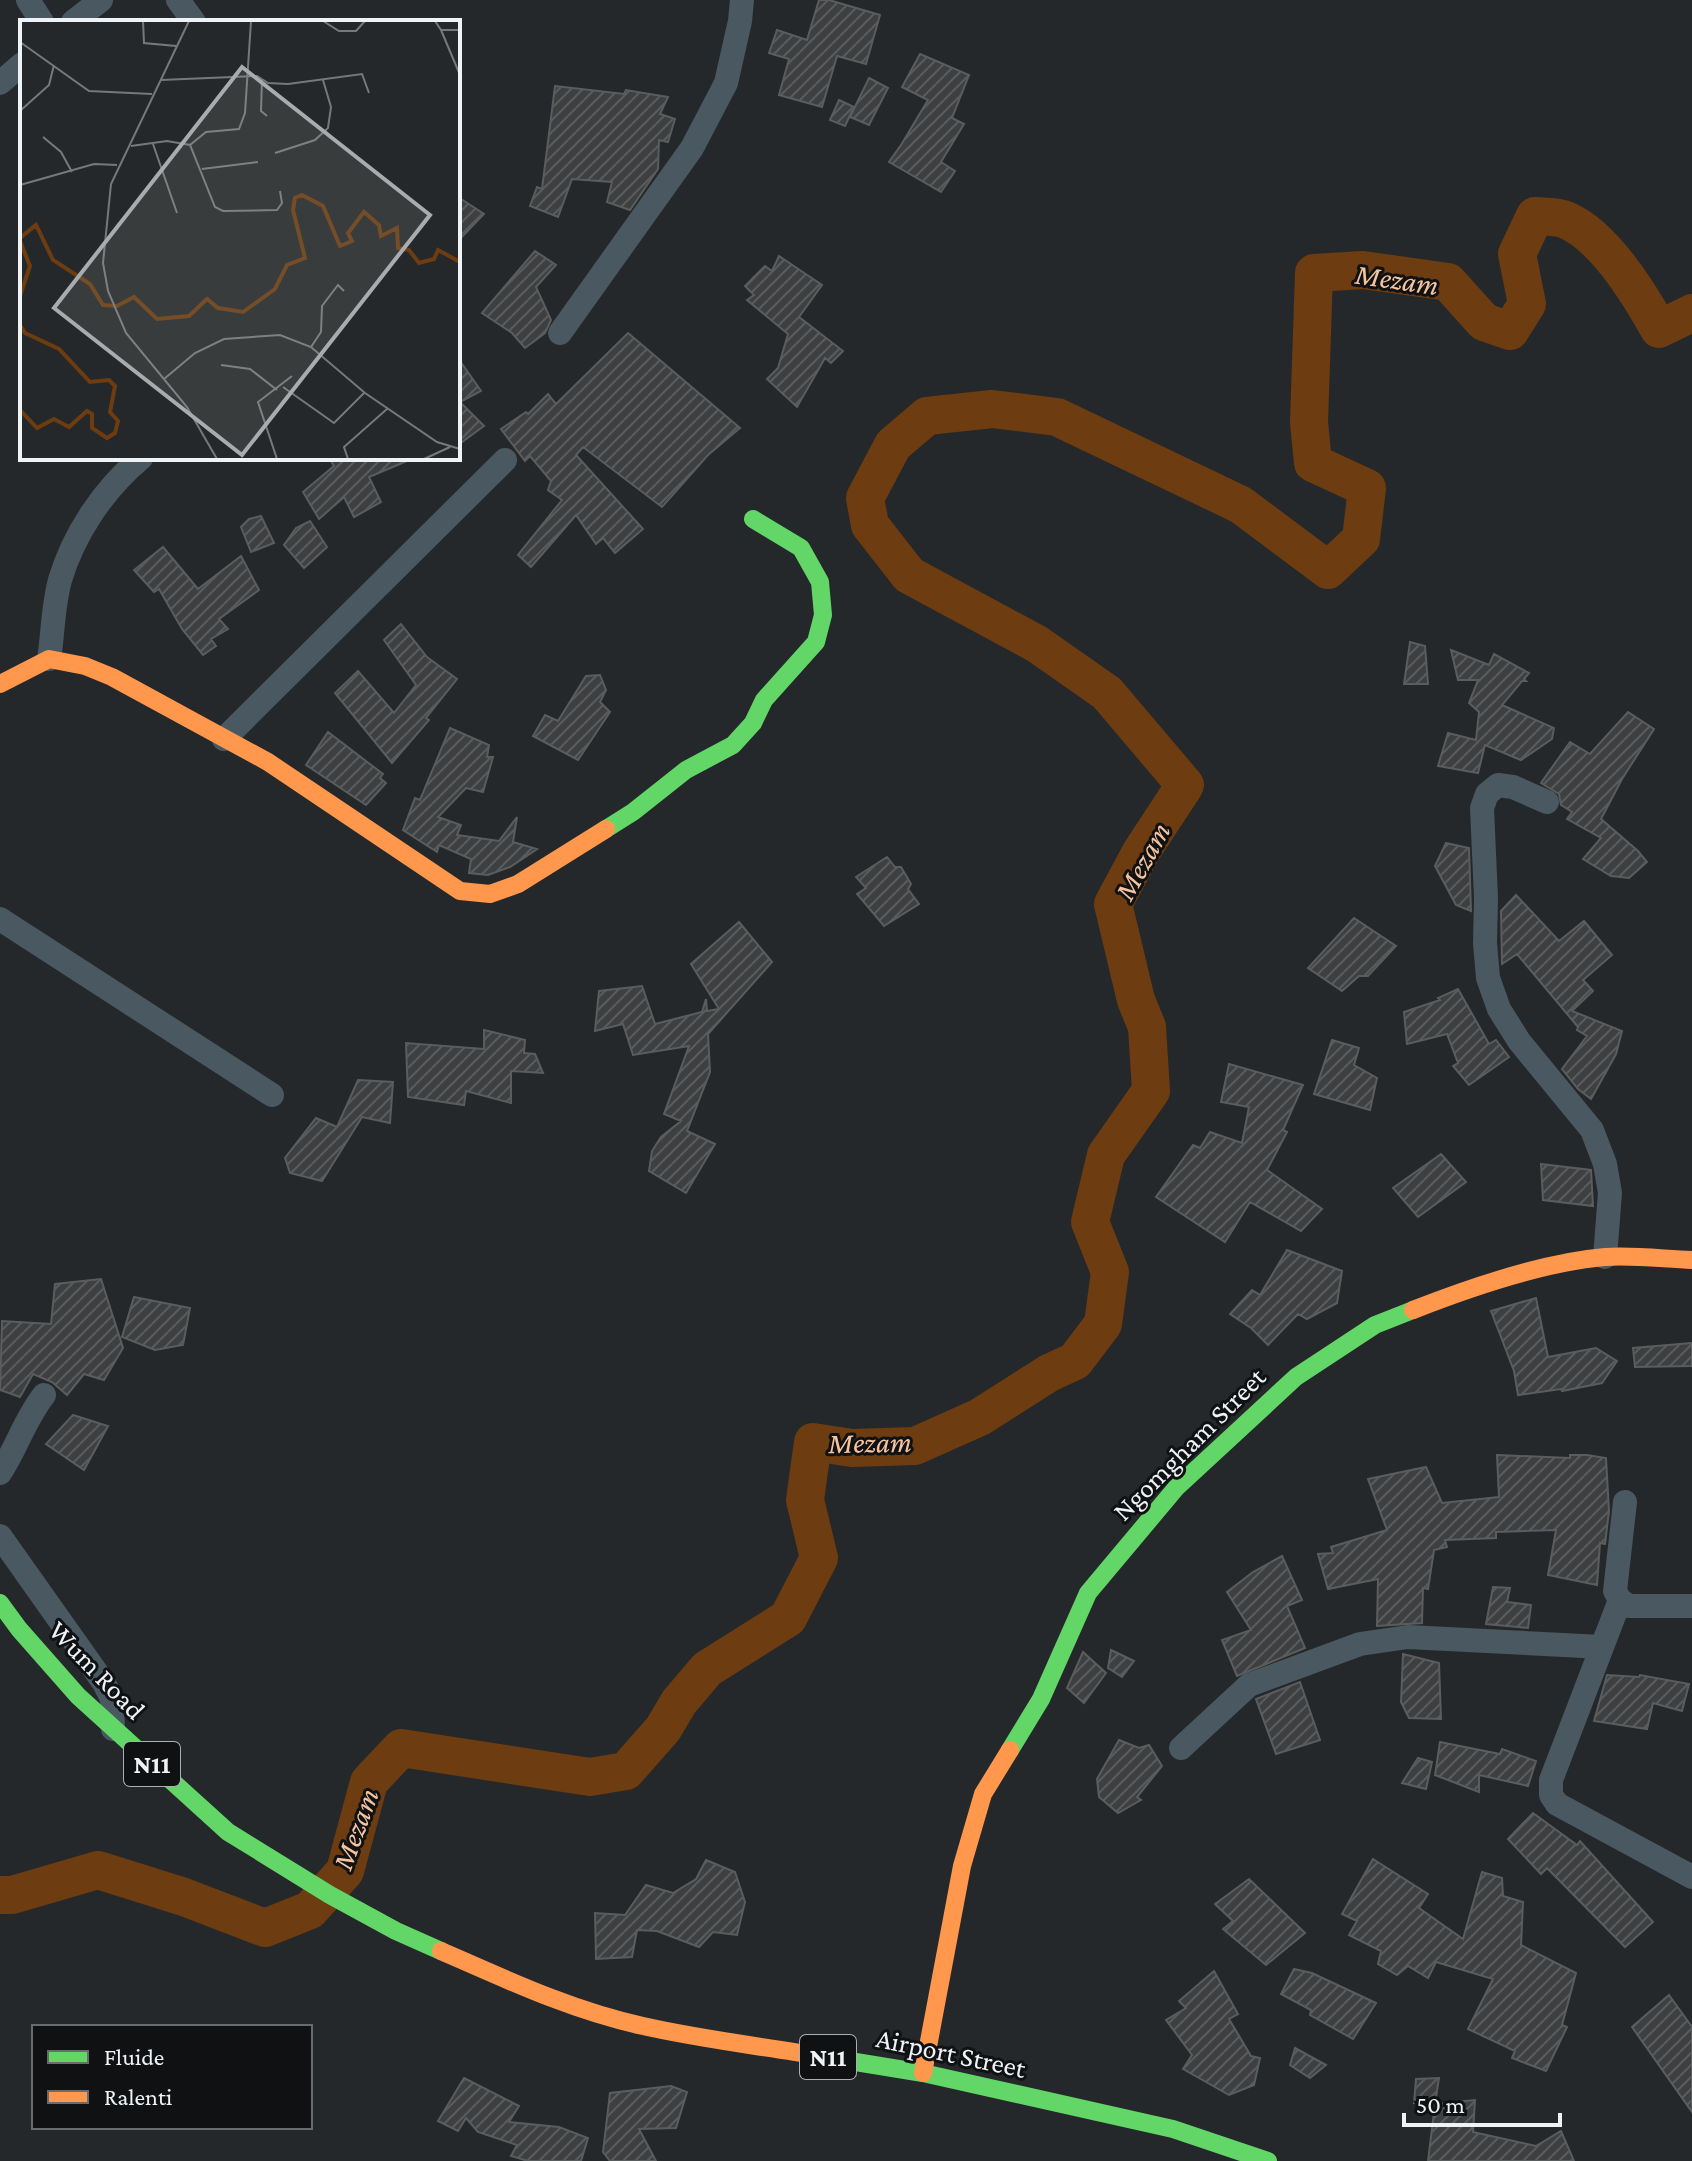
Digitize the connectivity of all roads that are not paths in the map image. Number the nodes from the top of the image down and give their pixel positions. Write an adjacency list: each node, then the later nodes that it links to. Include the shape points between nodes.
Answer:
1 (28, 0): 5 (street)
2 (101, 0): 6 (street)
3 (178, 0): 7 (street)
4 (742, 0): 10 (street, via 726,83 692,148)
5 (41, 20)
6 (76, 20)
7 (193, 20)
8 (20, 66): 9 (street)
9 (0, 83)
10 (560, 333)
11 (139, 460): 14 (street, via 88,517 71,548 59,583)
12 (505, 460): 16 (street)
13 (753, 519): 16 (main road, via 801,548 820,582 823,615 816,642 764,700 733,745 686,770 633,812 518,884 490,894 460,891 268,762)
14 (49, 659): 15 (main road); 16 (main road, via 112,677)
15 (0, 684)
16 (224, 739)
17 (1547, 802): 20 (street, via 1498,785 1482,808 1488,978 1519,1041 1592,1130 1610,1193)
18 (0, 919): 19 (street)
19 (272, 1095)
20 (1605, 1257): 21 (main road, Ngomgham Street); 34 (main road, Ngomgham Street, via 1461,1291 1375,1325 1296,1377 1176,1488 1088,1593 1041,1699 983,1794 962,1866)
21 (1692, 1260)
22 (44, 1395): 23 (street)
23 (0, 1473)
24 (1625, 1502): 26 (street, via 1615,1591)
25 (0, 1536): 30 (street, via 104,1683 112,1699)
26 (1620, 1600): 28 (street, via 1629,1606); 29 (street)
27 (0, 1603): 30 (main road, Wum Road / N11, via 78,1696)
28 (1692, 1606)
29 (1602, 1647): 31 (street, via 1408,1637 1360,1644 1249,1685); 32 (street, via 1551,1780 1551,1795 1557,1804)
30 (113, 1729): 33 (main road, Wum Road / N11, via 228,1832)
31 (1181, 1748)
32 (1692, 1877)
33 (396, 1931): 34 (main road, Airport Street / N11, via 514,1983 642,2026)
34 (923, 2073): 35 (main road, Airport Street / N11, via 1173,2129)
35 (1268, 2161)

